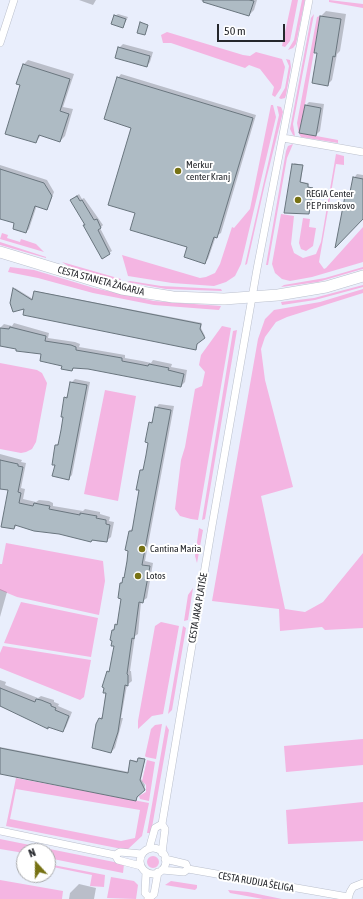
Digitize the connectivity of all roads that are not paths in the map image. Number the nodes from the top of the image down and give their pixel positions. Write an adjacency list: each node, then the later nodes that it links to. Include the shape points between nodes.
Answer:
1 (14, 0): 3 (street)
2 (309, 0): 4 (street)
3 (0, 43)
4 (283, 138): 5 (street); 8 (street)
5 (363, 152)
6 (0, 252): 8 (main road, CESTA STANETA ŽAGARJA, via 86,279 146,294 224,299)
7 (363, 276): 8 (main road, CESTA STANETA ŽAGARJA, via 308,291)
8 (252, 297): 9 (street, CESTA JAKA PLATIŠE)
9 (162, 824): 11 (street, CESTA JAKA PLATIŠE, via 155,828); 14 (street, CESTA JAKA PLATIŠE, via 165,829)
10 (0, 831): 13 (street)
11 (149, 849): 12 (street); 14 (street, via 157,849)
12 (142, 854): 13 (street, via 120,852); 15 (street)
13 (115, 855): 15 (street, via 118,860)
14 (164, 856): 16 (street, CESTA RUDIJA ŠELIGA, via 186,864); 17 (street)
15 (141, 866): 18 (street)
16 (188, 869): 17 (street, CESTA RUDIJA ŠELIGA, via 184,872); 21 (street, CESTA RUDIJA ŠELIGA)
17 (160, 871): 18 (street, via 152,874); 20 (street, via 154,894)
18 (146, 872): 20 (street, via 145,893)
19 (363, 883): 21 (street, via 353,887)
20 (149, 898)
21 (348, 898)

